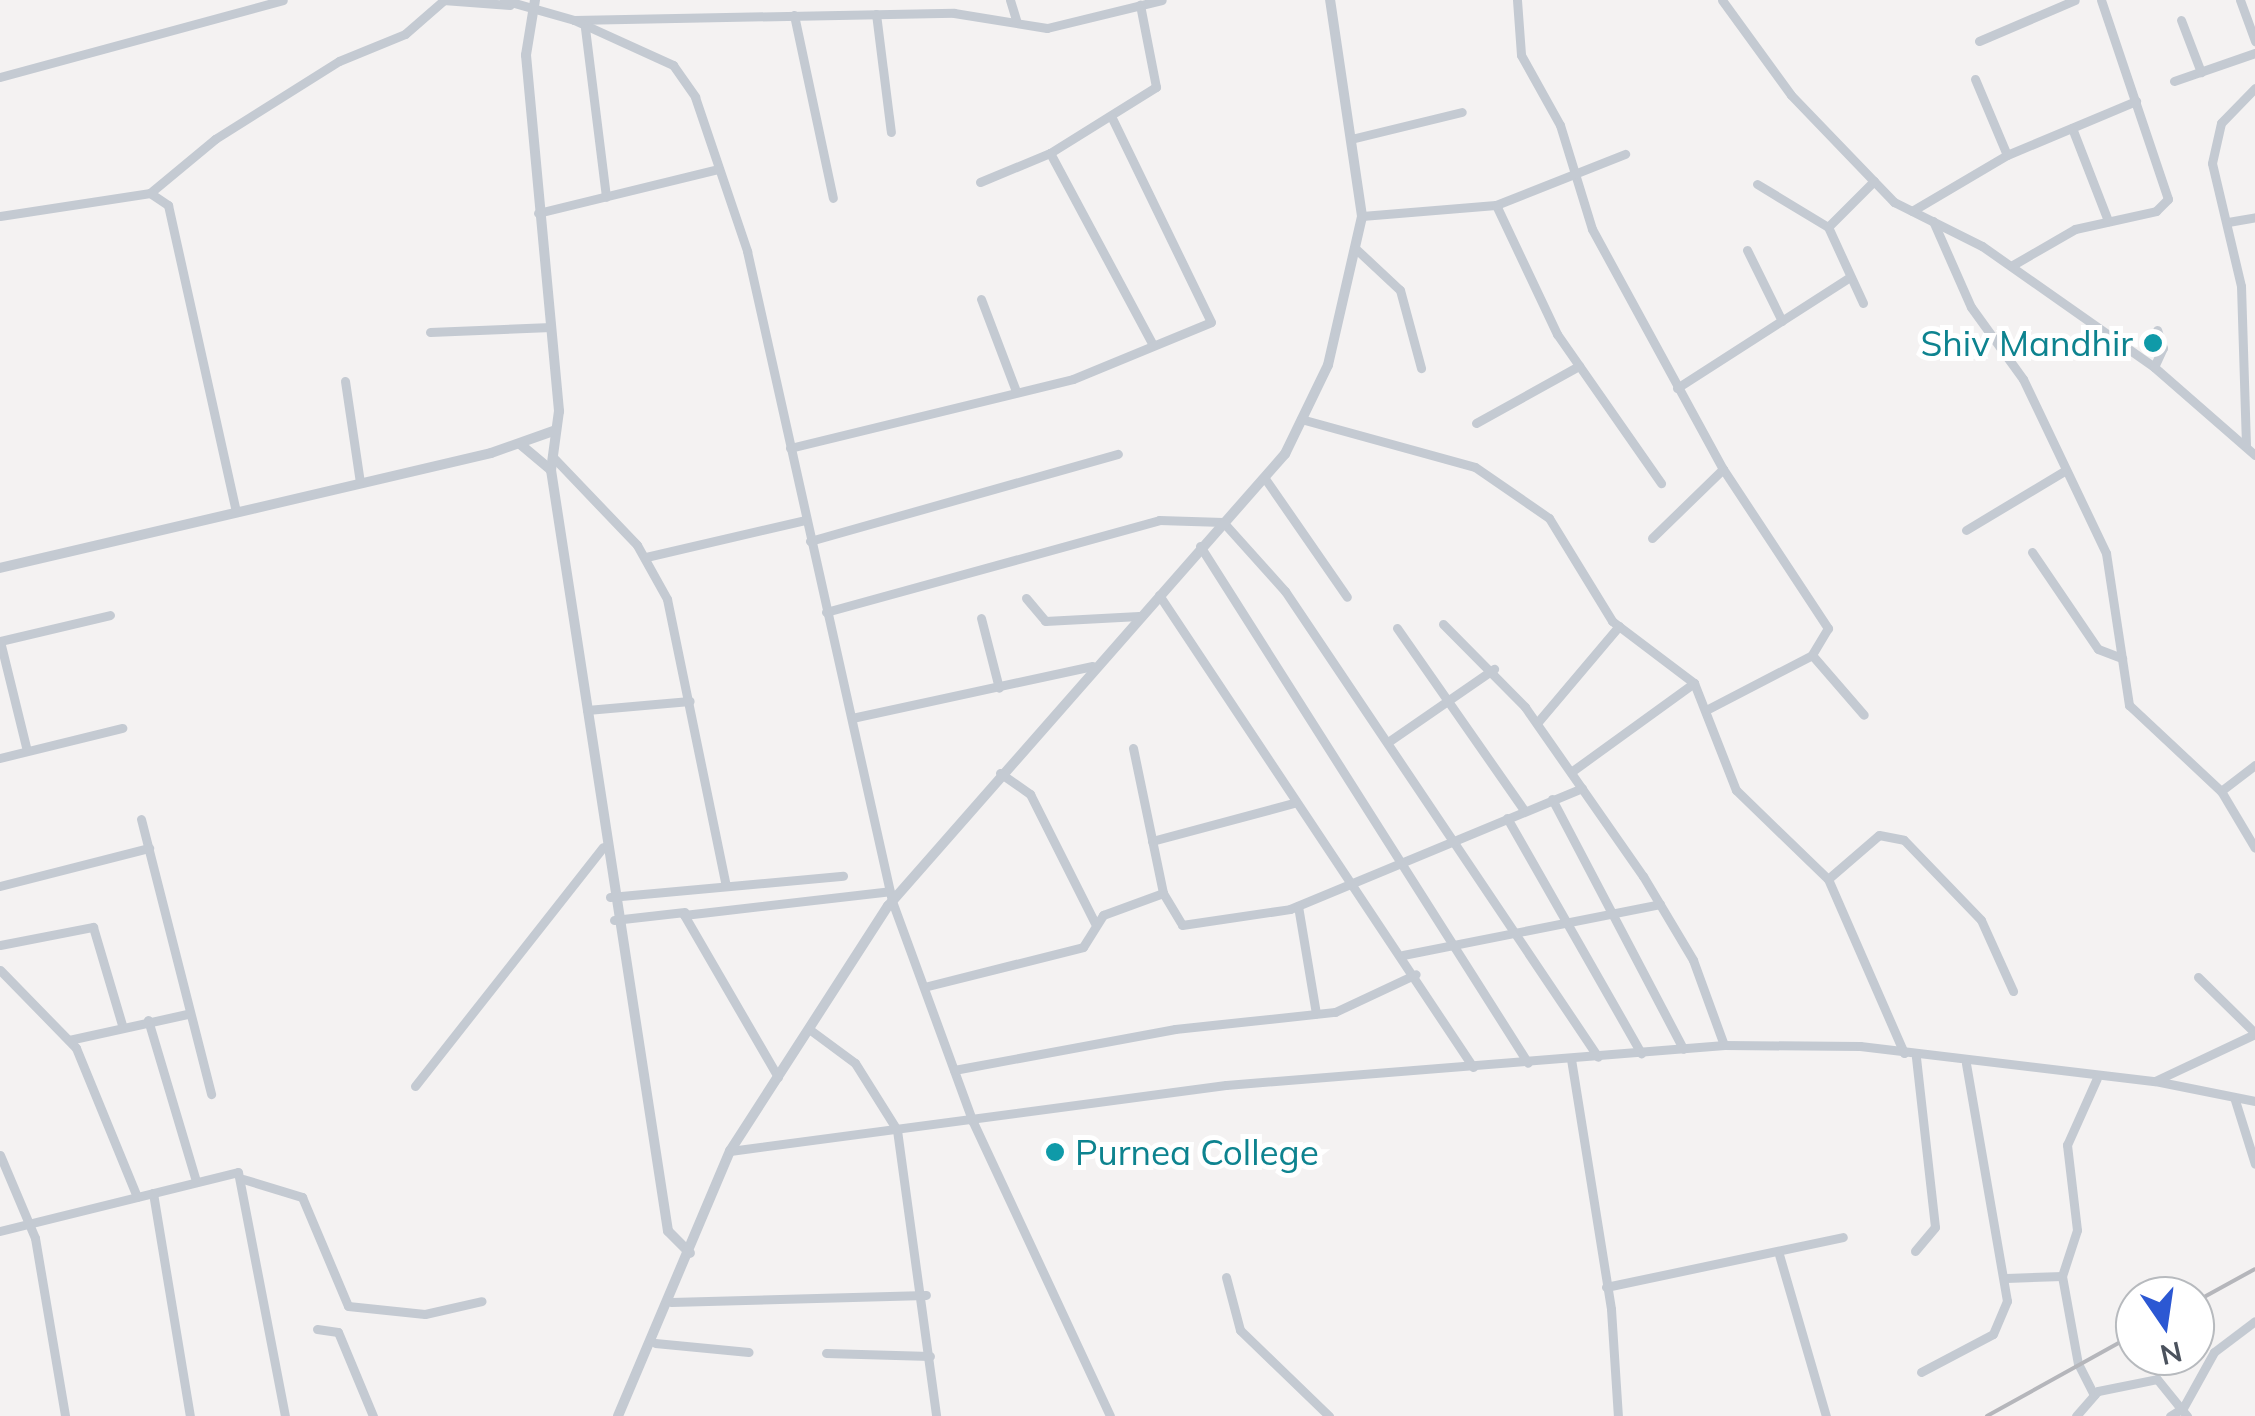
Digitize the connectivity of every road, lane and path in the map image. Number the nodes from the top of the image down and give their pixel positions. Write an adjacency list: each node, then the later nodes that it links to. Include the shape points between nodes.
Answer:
1 (283, 0): 27 (street)
2 (443, 0): 15 (street); 45 (street, via 405,34 339,61 214,138)
3 (504, 0): 15 (street)
4 (946, 0): 16 (street)
5 (1010, 0): 20 (street)
6 (1162, 0): 14 (street)
7 (1330, 0): 36 (street)
8 (1517, 0): 41 (street, via 1522,55 1560,125)
9 (1722, 0): 42 (street, via 1791,95)
10 (2075, 0): 23 (street)
11 (2101, 0): 31 (street)
12 (2240, 0): 24 (street)
13 (533, 5): 15 (street); 19 (street); 50 (street)
14 (1140, 5): 20 (street, via 1068,27); 33 (street, via 1158,82)
15 (518, 6)
16 (954, 13): 17 (street); 20 (street)
17 (876, 14): 18 (street); 35 (street)
18 (794, 16): 19 (street); 47 (street)
19 (574, 20): 22 (street)
20 (1016, 20)
21 (2181, 20): 26 (street)
22 (585, 28): 40 (street, via 673,65 696,97); 46 (street)
23 (1980, 41)
24 (2255, 41)
25 (2255, 53): 26 (street)
26 (2201, 72): 29 (street)
27 (0, 77)
28 (1974, 79): 39 (street)
29 (2174, 81)
30 (2255, 88): 56 (street, via 2215,137)
31 (2136, 101): 34 (street); 55 (street, via 2168,199)
32 (1462, 112): 36 (street)
33 (1112, 118): 37 (street); 68 (street, via 1213,311 1211,322)
34 (2072, 128): 39 (street); 55 (street)
35 (891, 132)
36 (1351, 139): 52 (street)
37 (1050, 152): 43 (street); 68 (street)
38 (1624, 154): 41 (street)
39 (2007, 155): 49 (street)
40 (720, 169): 46 (street); 80 (street)
41 (1568, 175): 48 (street); 73 (street)
42 (1874, 181): 49 (street); 57 (street)
43 (980, 182)
44 (1757, 184): 57 (street)
45 (150, 193): 51 (street); 90 (street, via 168,204)
46 (606, 196): 50 (street)
47 (833, 198)
48 (1496, 205): 52 (street); 69 (street)
49 (1912, 211): 54 (street)
50 (537, 214): 65 (street)
51 (0, 216)
52 (1362, 216): 58 (street)
53 (2255, 217): 56 (street)
54 (1933, 222): 60 (street); 86 (street)
55 (2108, 222): 60 (street, via 2075,229)
56 (2228, 222): 79 (street, via 2241,286)
57 (1828, 227): 61 (street)
58 (1356, 249): 71 (street, via 1400,290); 75 (street, via 1328,365)
59 (1746, 250): 64 (street)
60 (2011, 266): 70 (street)
61 (1850, 277): 63 (street); 64 (street)
62 (981, 299): 74 (street)
63 (1863, 303)
64 (1782, 321): 73 (street)
65 (551, 326): 67 (street); 77 (street)
66 (2156, 330): 70 (street)
67 (430, 332)
68 (1153, 345): 74 (street)
69 (1578, 366): 76 (street); 89 (street)
70 (2154, 367): 79 (street)
71 (1420, 368)
72 (344, 382): 88 (street)
73 (1677, 388): 85 (street)
74 (1016, 391): 80 (street)
75 (1301, 418): 87 (street); 108 (street, via 1475,466 1550,518)
76 (1476, 422)
77 (556, 430): 78 (street); 83 (street)
78 (520, 444): 84 (street); 88 (street)
79 (2246, 444): 82 (street)
80 (790, 448): 91 (street)
81 (1118, 454): 95 (street)
82 (2255, 455)
83 (552, 456): 84 (street); 98 (street)
84 (551, 470): 120 (street)
85 (1723, 470): 94 (street); 111 (street, via 1828,628)
86 (2064, 471): 93 (street); 112 (street, via 2112,574)
87 (1266, 480): 92 (street); 101 (street)
88 (360, 482): 90 (street)
89 (1661, 483)
90 (236, 510): 99 (street)
91 (806, 520): 95 (street); 98 (street)
92 (1223, 522): 96 (street); 103 (street, via 1158,520); 125 (street, via 1285,592)
93 (1966, 530)
94 (1652, 538)
95 (810, 541): 103 (street)
96 (1200, 546): 100 (street); 144 (street)
97 (2032, 552): 112 (street, via 2098,649)
98 (646, 557): 117 (street, via 678,629)
99 (0, 568)
100 (1158, 595): 105 (street); 135 (street)
101 (1347, 597)
102 (1026, 598): 105 (street, via 1044,621)
103 (826, 612): 122 (street)
104 (110, 614): 110 (street)
105 (1139, 616): 113 (street)
106 (981, 618): 116 (street)
107 (1443, 624): 114 (street)
108 (1619, 626): 115 (street); 123 (street)
109 (1397, 628): 118 (street)
110 (0, 641): 127 (street)
111 (1812, 655): 119 (street); 121 (street)
112 (2122, 658): 133 (street, via 2136,716)
113 (1092, 666): 116 (street); 131 (street)
114 (1494, 669): 118 (street); 123 (street)
115 (1694, 683): 119 (street); 130 (street)
116 (999, 688): 122 (street)
117 (690, 701): 120 (street); 148 (street)
118 (1448, 702): 125 (street); 136 (street)
119 (1708, 709): 146 (street, via 1736,790)
120 (587, 710): 141 (street)
121 (1864, 714)
122 (852, 718): 151 (street)
123 (1537, 723): 130 (street)
124 (122, 728): 127 (street)
125 (1388, 742): 140 (street)
126 (1132, 748): 139 (street)
127 (28, 751): 128 (street)
128 (0, 758)
129 (2255, 766): 133 (street)
130 (1571, 772): 132 (street)
131 (1000, 774): 151 (street); 159 (street, via 1030,794)
132 (1582, 788): 134 (street); 153 (street)
133 (2221, 791): 143 (street)
134 (1552, 799): 136 (street); 155 (street)
135 (1294, 803): 139 (street); 149 (street)
136 (1524, 810): 137 (street)
137 (1507, 818): 140 (street); 157 (street)
138 (141, 819): 142 (street)
139 (1152, 841): 150 (street)
140 (1457, 842): 144 (street); 160 (street)
141 (603, 847): 152 (street); 190 (street)
142 (148, 848): 147 (street); 169 (street)
143 (2255, 848)
144 (1404, 863): 149 (street); 161 (street)
145 (843, 876): 148 (street)
146 (1828, 879): 168 (street, via 1879,835 1904,840 1981,920); 179 (street)
147 (0, 886)
148 (726, 886): 152 (street)
149 (1354, 886): 154 (street); 163 (street)
150 (1163, 894): 154 (street, via 1182,926); 159 (street, via 1123,903)
151 (891, 896): 156 (street); 167 (street); 173 (street)
152 (610, 897): 158 (street)
153 (1660, 904): 155 (street); 176 (street)
154 (1298, 906): 170 (street)
155 (1613, 910): 157 (street); 177 (street)
156 (685, 912): 158 (street); 187 (street)
157 (1568, 919): 160 (street); 178 (street)
158 (614, 920): 208 (street, via 668,1231)
159 (1095, 923): 167 (street, via 1083,946)
160 (1514, 929): 161 (street); 180 (street)
161 (1458, 944): 163 (street); 183 (street)
162 (0, 945): 172 (street, via 93,927)
163 (1403, 954): 165 (street)
164 (0, 970): 175 (street)
165 (1416, 974): 170 (street, via 1366,1003); 185 (street)
166 (2198, 978): 174 (street)
167 (924, 987): 186 (street)
168 (2013, 991)
169 (187, 1014): 171 (street); 191 (street)
170 (1316, 1014): 186 (street)
171 (148, 1020): 172 (street); 200 (street)
172 (122, 1024): 175 (street)
173 (809, 1029): 187 (street); 195 (street, via 855,1063)
174 (2255, 1033): 189 (street)
175 (69, 1040): 202 (street)
176 (1724, 1045): 177 (street); 179 (street)
177 (1683, 1049): 178 (street)
178 (1642, 1052): 180 (street)
179 (1904, 1053): 181 (street)
180 (1598, 1057): 182 (street)
181 (1916, 1057): 184 (street); 207 (street, via 1935,1226)
182 (1570, 1059): 183 (street); 212 (street)
183 (1528, 1063): 185 (street)
184 (1966, 1064): 188 (street); 211 (street)
185 (1473, 1067): 194 (street, via 1226,1085)
186 (954, 1070): 194 (street)
187 (778, 1077): 196 (street)
188 (2097, 1078): 189 (street); 209 (street, via 2067,1146 2076,1230)
189 (2155, 1081): 192 (street)
190 (415, 1086)
191 (211, 1094)
192 (2234, 1097): 193 (street); 198 (street)
193 (2255, 1101)
194 (973, 1122): 195 (street); 224 (street)
195 (897, 1130): 196 (street); 213 (street)
196 (730, 1151): 208 (street)
197 (0, 1155): 203 (street)
198 (2255, 1164)
199 (243, 1179): 200 (street, via 231,1171); 214 (street, via 302,1197 348,1306 425,1314); 228 (street)
200 (196, 1181): 201 (street)
201 (153, 1192): 202 (street); 227 (street)
202 (137, 1197): 203 (street)
203 (30, 1224): 204 (street); 226 (street)
204 (0, 1231)
205 (1843, 1237): 206 (street)
206 (1778, 1251): 212 (street); 236 (street)
207 (1915, 1251)
208 (690, 1253): 215 (street)
209 (2062, 1276): 211 (street); 223 (street, via 2078,1364)
210 (1226, 1277): 234 (street, via 1240,1330)
211 (2006, 1278): 222 (street, via 1993,1334)
212 (1606, 1287): 235 (street)
213 (926, 1295): 215 (street); 221 (street)
214 (482, 1301)
215 (671, 1302): 218 (street)
216 (2255, 1321): 225 (street, via 2214,1352)
217 (317, 1329): 229 (street, via 338,1332)
218 (655, 1344): 219 (street); 230 (street)
219 (749, 1352)
220 (826, 1353): 221 (street)
221 (930, 1356): 231 (street)
222 (1921, 1372)
223 (2094, 1395): 225 (street, via 2156,1379); 237 (street)
224 (1102, 1401): 232 (street); 233 (street)
225 (2185, 1412): 238 (street)
226 (66, 1416)
227 (190, 1416)
228 (285, 1416)
229 (373, 1416)
230 (618, 1416)
231 (936, 1416)
232 (1099, 1416)
233 (1110, 1416)
234 (1329, 1416)
235 (1618, 1416)
236 (1826, 1416)
237 (2076, 1416)
238 (2170, 1416)

